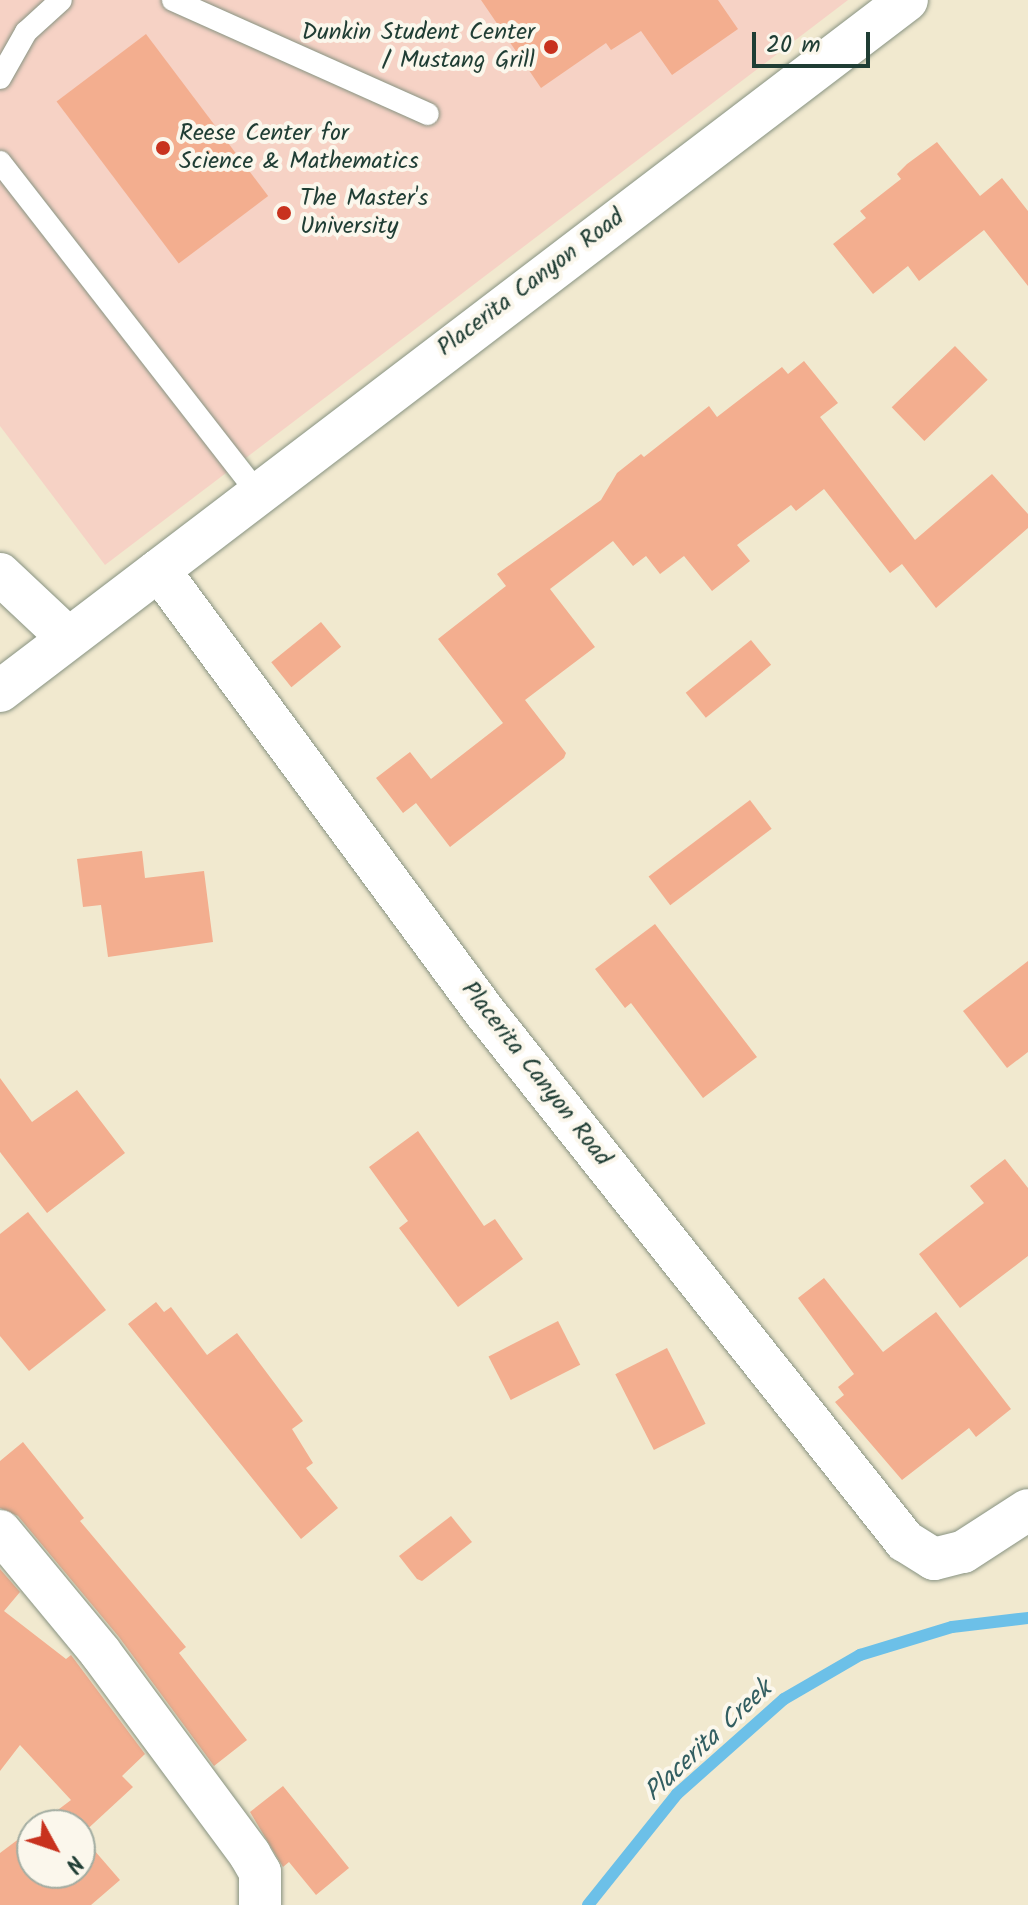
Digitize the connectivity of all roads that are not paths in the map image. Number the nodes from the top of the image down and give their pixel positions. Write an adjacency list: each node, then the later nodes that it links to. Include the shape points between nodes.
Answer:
1 (61, 0): 4 (lane, via 26,32)
2 (173, 0): 5 (lane)
3 (907, 0): 7 (street, Placerita Canyon Road)
4 (0, 78)
5 (428, 114)
6 (0, 162): 7 (lane)
7 (256, 491): 8 (street, Placerita Canyon Road)
8 (159, 570): 10 (street, Placerita Canyon Road); 12 (street, Placerita Canyon Road, via 484,1011 905,1541 934,1559 963,1552)
9 (0, 574): 10 (street)
10 (67, 637): 11 (street, Placerita Canyon Road)
11 (3, 683)
12 (1028, 1510)
13 (0, 1531): 14 (street, via 100,1652 250,1855 260,1872)
14 (260, 1905)

